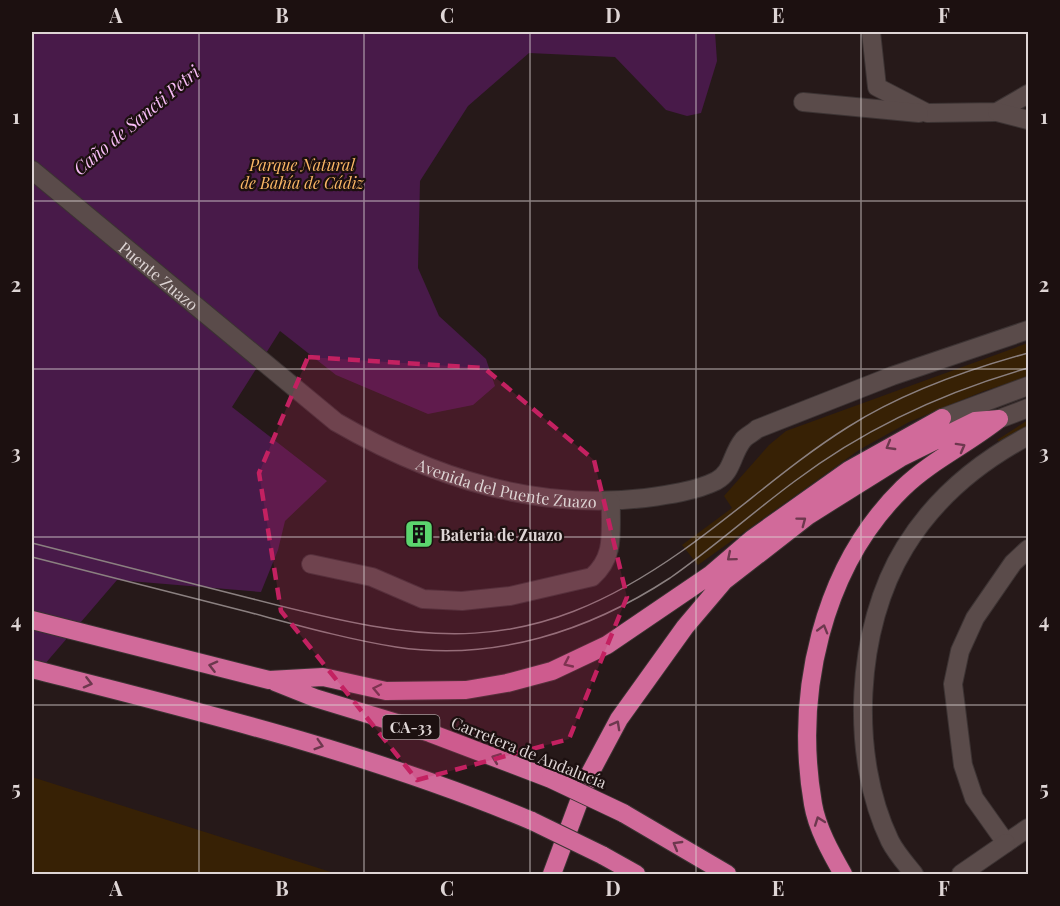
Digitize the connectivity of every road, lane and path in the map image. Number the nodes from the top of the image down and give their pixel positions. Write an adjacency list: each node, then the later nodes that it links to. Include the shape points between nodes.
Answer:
1 (871, 32): 5 (street, via 877,87)
2 (1029, 94): 4 (street)
3 (803, 102): 5 (street)
4 (997, 112): 5 (street); 6 (street)
5 (927, 113)
6 (1029, 120)
7 (32, 170): 9 (street, Puente Zuazo)
8 (1029, 330): 15 (street, Avenida del Puente Zuazo, via 892,376 757,429 743,440 727,473 714,482 664,495)
9 (286, 382): 15 (street, Avenida del Puente Zuazo, via 345,428 441,473 533,497)
10 (1029, 386): 12 (street)
11 (1029, 408): 13 (street)
12 (942, 418): 20 (highway, one-way to 20, via 849,470 752,539 710,575 607,645 552,671 466,690 386,691 323,677)
13 (999, 419): 23 (highway, one-way to 13, via 588,777 619,719 685,627 724,581 809,515 890,464 975,421); 26 (highway, one-way to 13, via 829,850 813,806 808,761 807,704 833,593 856,546 902,489 928,465 975,439)
14 (1029, 436): 27 (street, via 990,456 945,495 905,546 885,586 863,688 862,742 873,795 891,842)
15 (611, 502): 17 (street, via 610,547 601,569 592,577 510,596 462,601 423,599 372,577)
16 (1029, 549): 22 (street, via 1013,563 975,618 960,651 953,684 963,765 974,798)
17 (311, 564)
18 (32, 620): 20 (highway, CA-33, one-way to 18)
19 (32, 669): 24 (highway, one-way to 24, bridge, via 263,728 419,777 532,821)
20 (269, 680): 25 (highway, Carretera de Andalucía / CA-33, one-way to 20, bridge, via 623,813 551,779 430,733)
21 (1029, 828): 22 (street)
22 (1006, 843): 28 (street)
23 (552, 874)
24 (636, 874)
25 (727, 874)
26 (843, 874)
27 (914, 874)
28 (960, 874)

